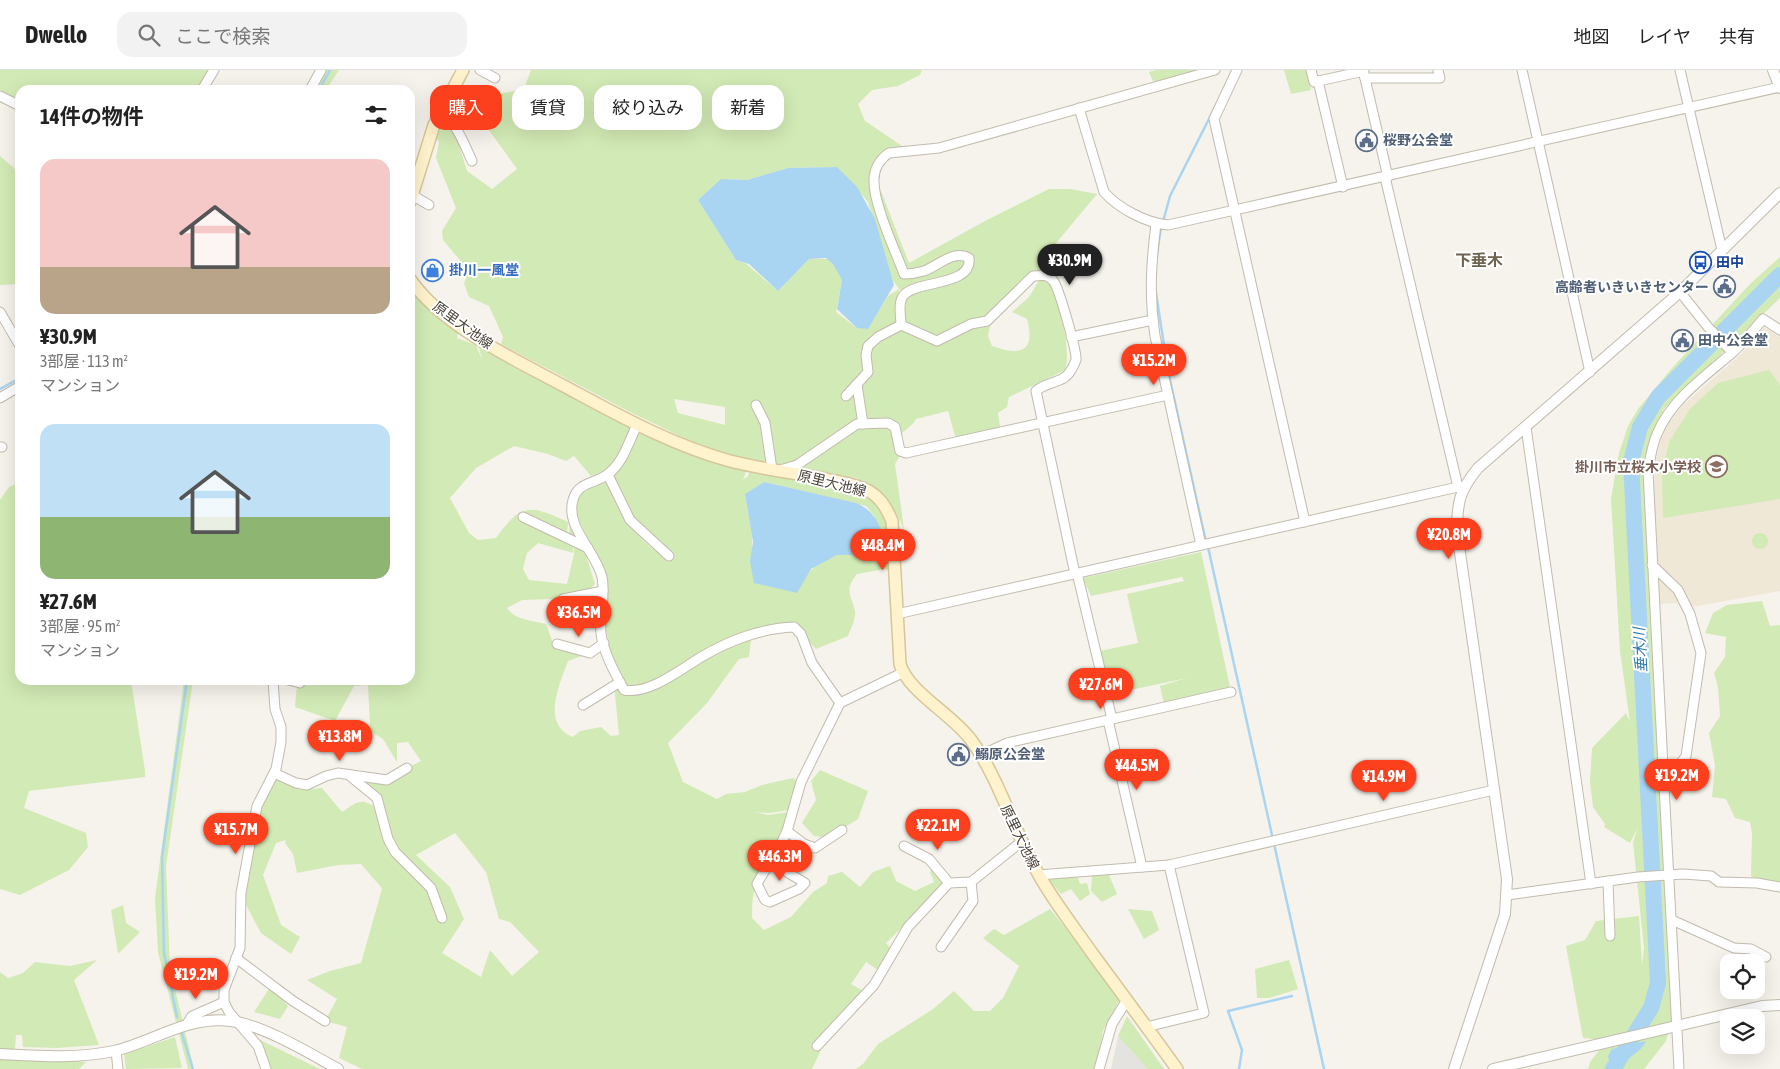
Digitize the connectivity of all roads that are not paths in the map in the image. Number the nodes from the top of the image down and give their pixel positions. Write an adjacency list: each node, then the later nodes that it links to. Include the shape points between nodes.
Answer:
1 (214, 70): 15 (street)
2 (321, 70): 16 (street)
3 (463, 70): 17 (main road)
4 (480, 70): 13 (street)
5 (1215, 70): 21 (street)
6 (1237, 70): 33 (street, via 1214,118)
7 (1311, 70): 14 (street, via 1314,82)
8 (1438, 70): 12 (street, via 1440,78)
9 (1522, 70): 25 (street)
10 (1680, 70): 22 (street)
11 (1773, 70): 18 (street)
12 (1364, 73): 14 (street); 27 (street)
13 (495, 78)
14 (1318, 81): 29 (street)
15 (205, 85)
16 (313, 85)
17 (455, 85)
18 (1780, 87): 22 (street)
19 (0, 96): 20 (street)
20 (15, 104)
21 (1078, 108): 34 (street, via 1104,192 1112,201); 40 (street, via 939,148 884,157 876,167 876,196 904,274 962,255 969,258 970,265 967,271 936,285 905,292 900,300)
22 (1689, 108): 25 (street); 35 (street)
23 (433, 130): 28 (main road)
24 (456, 130): 26 (street)
25 (1538, 143): 27 (street); 45 (street)
26 (472, 161)
27 (1387, 177): 29 (street); 58 (street)
28 (415, 186)
29 (1343, 187): 33 (street)
30 (1780, 193): 35 (street)
31 (415, 200): 32 (street)
32 (429, 204)
33 (1235, 211): 34 (street, via 1168,225); 60 (street)
34 (1156, 224): 39 (street, via 1150,267)
35 (1722, 250): 37 (street)
36 (415, 284): 54 (main road, 原里大池線, via 446,315 482,341)
37 (1680, 292): 44 (street); 45 (street)
38 (0, 312): 43 (street)
39 (1153, 320): 42 (street); 48 (street)
40 (901, 325): 42 (street, via 937,341 971,324 988,321 1026,281 1044,274 1053,280 1059,292); 46 (street, via 868,346 868,372)
41 (1780, 330): 44 (street, via 1763,320)
42 (1070, 337): 52 (street, via 1076,359 1070,372 1063,379 1041,386 1036,391)
43 (15, 338)
44 (1729, 350): 64 (street, via 1664,419 1656,435 1648,471)
45 (1590, 372): 55 (street)
46 (857, 385): 49 (street); 53 (street)
47 (15, 389): 50 (street)
48 (1168, 394): 52 (street); 61 (street)
49 (846, 396)
50 (0, 398)
51 (756, 405): 56 (street, via 765,423)
52 (1041, 422): 53 (street, via 906,453 900,451 895,427 888,423); 65 (street)
53 (863, 424): 56 (street, via 857,424 797,465)
54 (636, 425): 56 (main road, 原里大池線, via 705,453); 57 (street, via 620,461)
55 (1526, 427): 58 (street); 96 (street)
56 (776, 469): 68 (main road, 原里大池線, via 865,489 886,506 896,548)
57 (608, 475): 62 (street, via 578,488 573,500 576,524); 63 (street, via 630,520)
58 (1461, 486): 60 (street); 83 (street, via 1457,508 1458,532)
59 (522, 517): 62 (street)
60 (1305, 522): 61 (street)
61 (1201, 545): 65 (street)
62 (589, 548): 66 (street, via 602,576)
63 (669, 556)
64 (1652, 565): 82 (street); 82 (street, via 1678,590 1690,614 1701,653 1686,756)
65 (1076, 574): 68 (street); 77 (street)
66 (603, 591): 67 (street); 69 (street, via 601,634)
67 (563, 599)
68 (897, 614): 71 (main road, 原里大池線)
69 (604, 643): 70 (street, via 590,653); 72 (street, via 610,665)
70 (557, 644)
71 (902, 673): 75 (street); 78 (main road, 原里大池線, via 954,720)
72 (620, 682): 75 (street, via 624,690 632,691 664,680 704,655 746,636 794,627 801,634 812,663); 76 (street)
73 (273, 685): 80 (street, via 282,742)
74 (1231, 692): 77 (street)
75 (840, 703): 85 (street, via 802,782)
76 (583, 705)
77 (1110, 720): 78 (street, via 1007,743); 90 (street)
78 (981, 755): 86 (main road, 原里大池線)
79 (407, 768): 81 (street, via 387,780)
80 (274, 773): 81 (street, via 296,784 307,785 338,773); 104 (street, via 257,806 242,893 240,948)
81 (350, 776): 99 (street, via 377,798 388,839 395,852 431,888)
82 (1664, 786): 92 (street)
83 (1494, 790): 89 (street); 98 (street)
84 (842, 830): 85 (street, via 815,848)
85 (787, 831): 88 (street)
86 (1021, 842): 91 (main road, 原里大池線); 94 (street)
87 (904, 846): 95 (street, via 929,859)
88 (772, 863): 88 (street, via 757,884 770,902 805,883)
89 (1168, 865): 90 (street); 111 (street, via 1204,1013)
90 (1142, 867): 91 (street)
91 (1038, 875): 105 (main road, 原里大池線)
92 (1666, 876): 93 (street); 97 (street, via 1711,876 1719,882); 100 (street)
93 (1608, 881): 96 (street); 101 (street)
94 (971, 882): 95 (street); 102 (street, via 973,901)
95 (948, 883): 113 (street, via 908,927 874,985)
96 (1592, 884): 98 (street)
97 (1780, 887)
98 (1507, 895): 121 (street, via 1505,914)
99 (442, 918)
100 (1672, 920): 103 (street, via 1734,948 1752,949); 112 (street)
101 (1610, 936)
102 (941, 948)
103 (1766, 957)
104 (236, 958): 106 (street, via 224,990); 108 (street)
105 (1127, 1000): 111 (main road, 原里大池線); 119 (street, via 1112,1024)
106 (224, 1002): 109 (street); 110 (street, via 192,1016)
107 (1780, 1005): 112 (street, via 1762,1006)
108 (325, 1021)
109 (237, 1022): 110 (street, via 209,1020); 117 (street, via 258,1046); 118 (street, via 274,1036)
110 (187, 1024): 114 (street)
111 (1146, 1027): 120 (main road, 原里大池線)
112 (1676, 1027): 122 (street); 123 (street)
113 (818, 1046)
114 (116, 1050): 115 (street, via 74,1057); 116 (street)
115 (0, 1054)
116 (118, 1069)
117 (266, 1069)
118 (338, 1069)
119 (1099, 1069)
120 (1177, 1069)
121 (1454, 1069)
122 (1493, 1069)
123 (1679, 1069)

